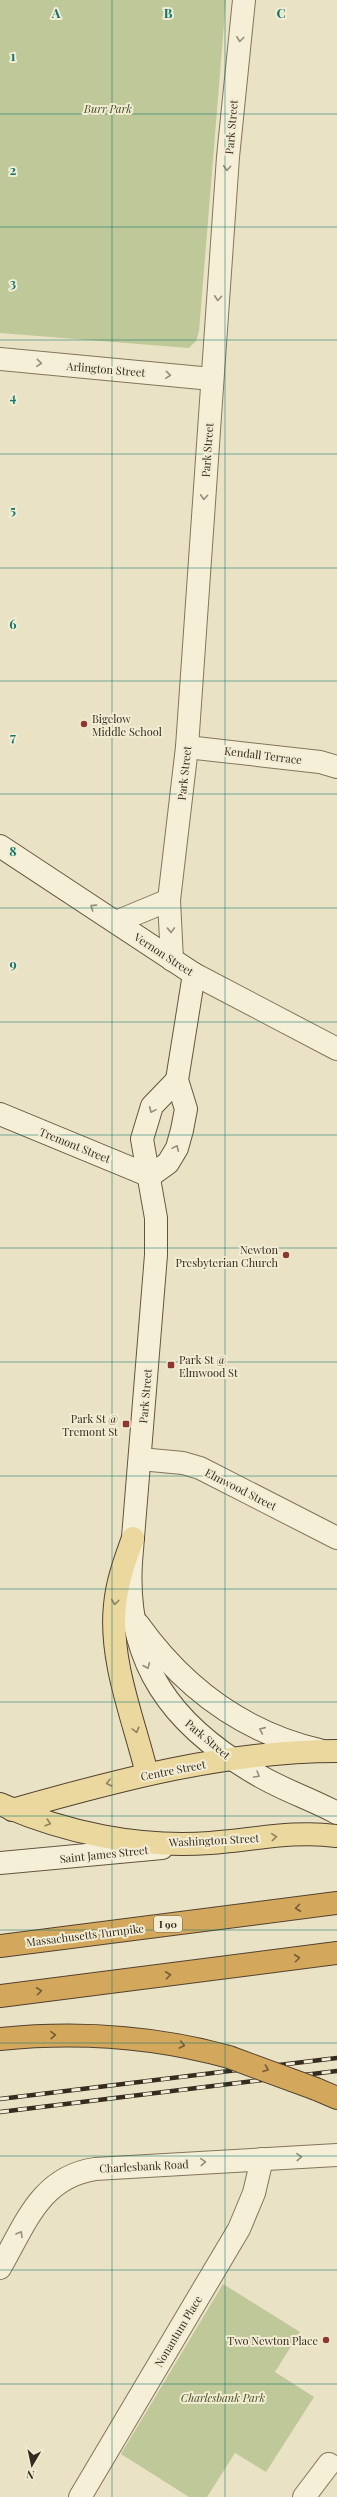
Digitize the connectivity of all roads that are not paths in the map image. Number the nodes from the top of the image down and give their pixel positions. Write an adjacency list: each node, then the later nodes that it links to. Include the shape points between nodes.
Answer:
1 (244, 0): 3 (street, Park Street, one-way to 3, via 234,83)
2 (0, 359): 3 (street, Arlington Street, one-way to 3)
3 (212, 379): 4 (street, Park Street, one-way to 4)
4 (187, 747): 5 (street, Kendall Terrace, via 320,762); 7 (street, Park Street)
5 (337, 767)
6 (0, 846): 8 (street, Vernon Street, one-way to 6)
7 (169, 900): 8 (street); 9 (street, Park Street, one-way to 9)
8 (116, 922): 9 (street, Vernon Street)
9 (172, 960): 10 (street, Vernon Street)
10 (194, 974): 11 (street, Vernon Street); 12 (street)
11 (337, 1049)
12 (177, 1080): 14 (street, Park Street, one-way to 14, via 152,1106 143,1133); 14 (street, one-way to 12, via 168,1163 177,1148 186,1109)
13 (0, 1114): 14 (street, Tremont Street)
14 (150, 1176): 15 (street, Park Street, via 156,1218 155,1286)
15 (140, 1459): 16 (street, Park Street); 17 (street, Elmwood Street, via 183,1463 200,1468)
16 (133, 1538): 18 (street, Park Street, via 130,1584); 21 (main road, one-way to 21, via 118,1584 114,1630 124,1684)
17 (337, 1538)
18 (132, 1615): 19 (street, one-way to 18, via 289,1741 257,1728 208,1699 167,1661); 20 (street, Park Street, one-way to 20, via 143,1655 163,1694 198,1734)
19 (331, 1751): 20 (main road, Centre Street, via 282,1753)
20 (232, 1760): 21 (main road, Centre Street); 23 (street, Park Street, one-way to 23, via 270,1782)
21 (147, 1774): 22 (main road, Centre Street, one-way to 22)
22 (4, 1809): 25 (main road, Washington Street, one-way to 25, via 101,1836 149,1842)
23 (337, 1813)
24 (337, 1836): 25 (main road, Washington Street, one-way to 24, via 310,1834)
25 (208, 1843): 26 (street, Saint James Street)
26 (0, 1863)
27 (337, 1903): 28 (highway, Massachusetts Turnpike / I 90, one-way to 28)
28 (0, 1946)
29 (337, 1953): 30 (highway, one-way to 29)
30 (0, 1996)
31 (0, 2039): 32 (highway, one-way to 32, bridge, via 65,2035 120,2036 164,2042 229,2056)
32 (337, 2098)
33 (337, 2155): 34 (street, Charlesbank Road, one-way to 33)
34 (262, 2159): 35 (street, Charlesbank Road, one-way to 34, via 49,2189 72,2173 95,2168); 37 (street, Nonantum Place, via 254,2193 239,2229)
35 (0, 2268)
36 (329, 2464): 38 (street)
37 (80, 2497)
38 (304, 2497)

